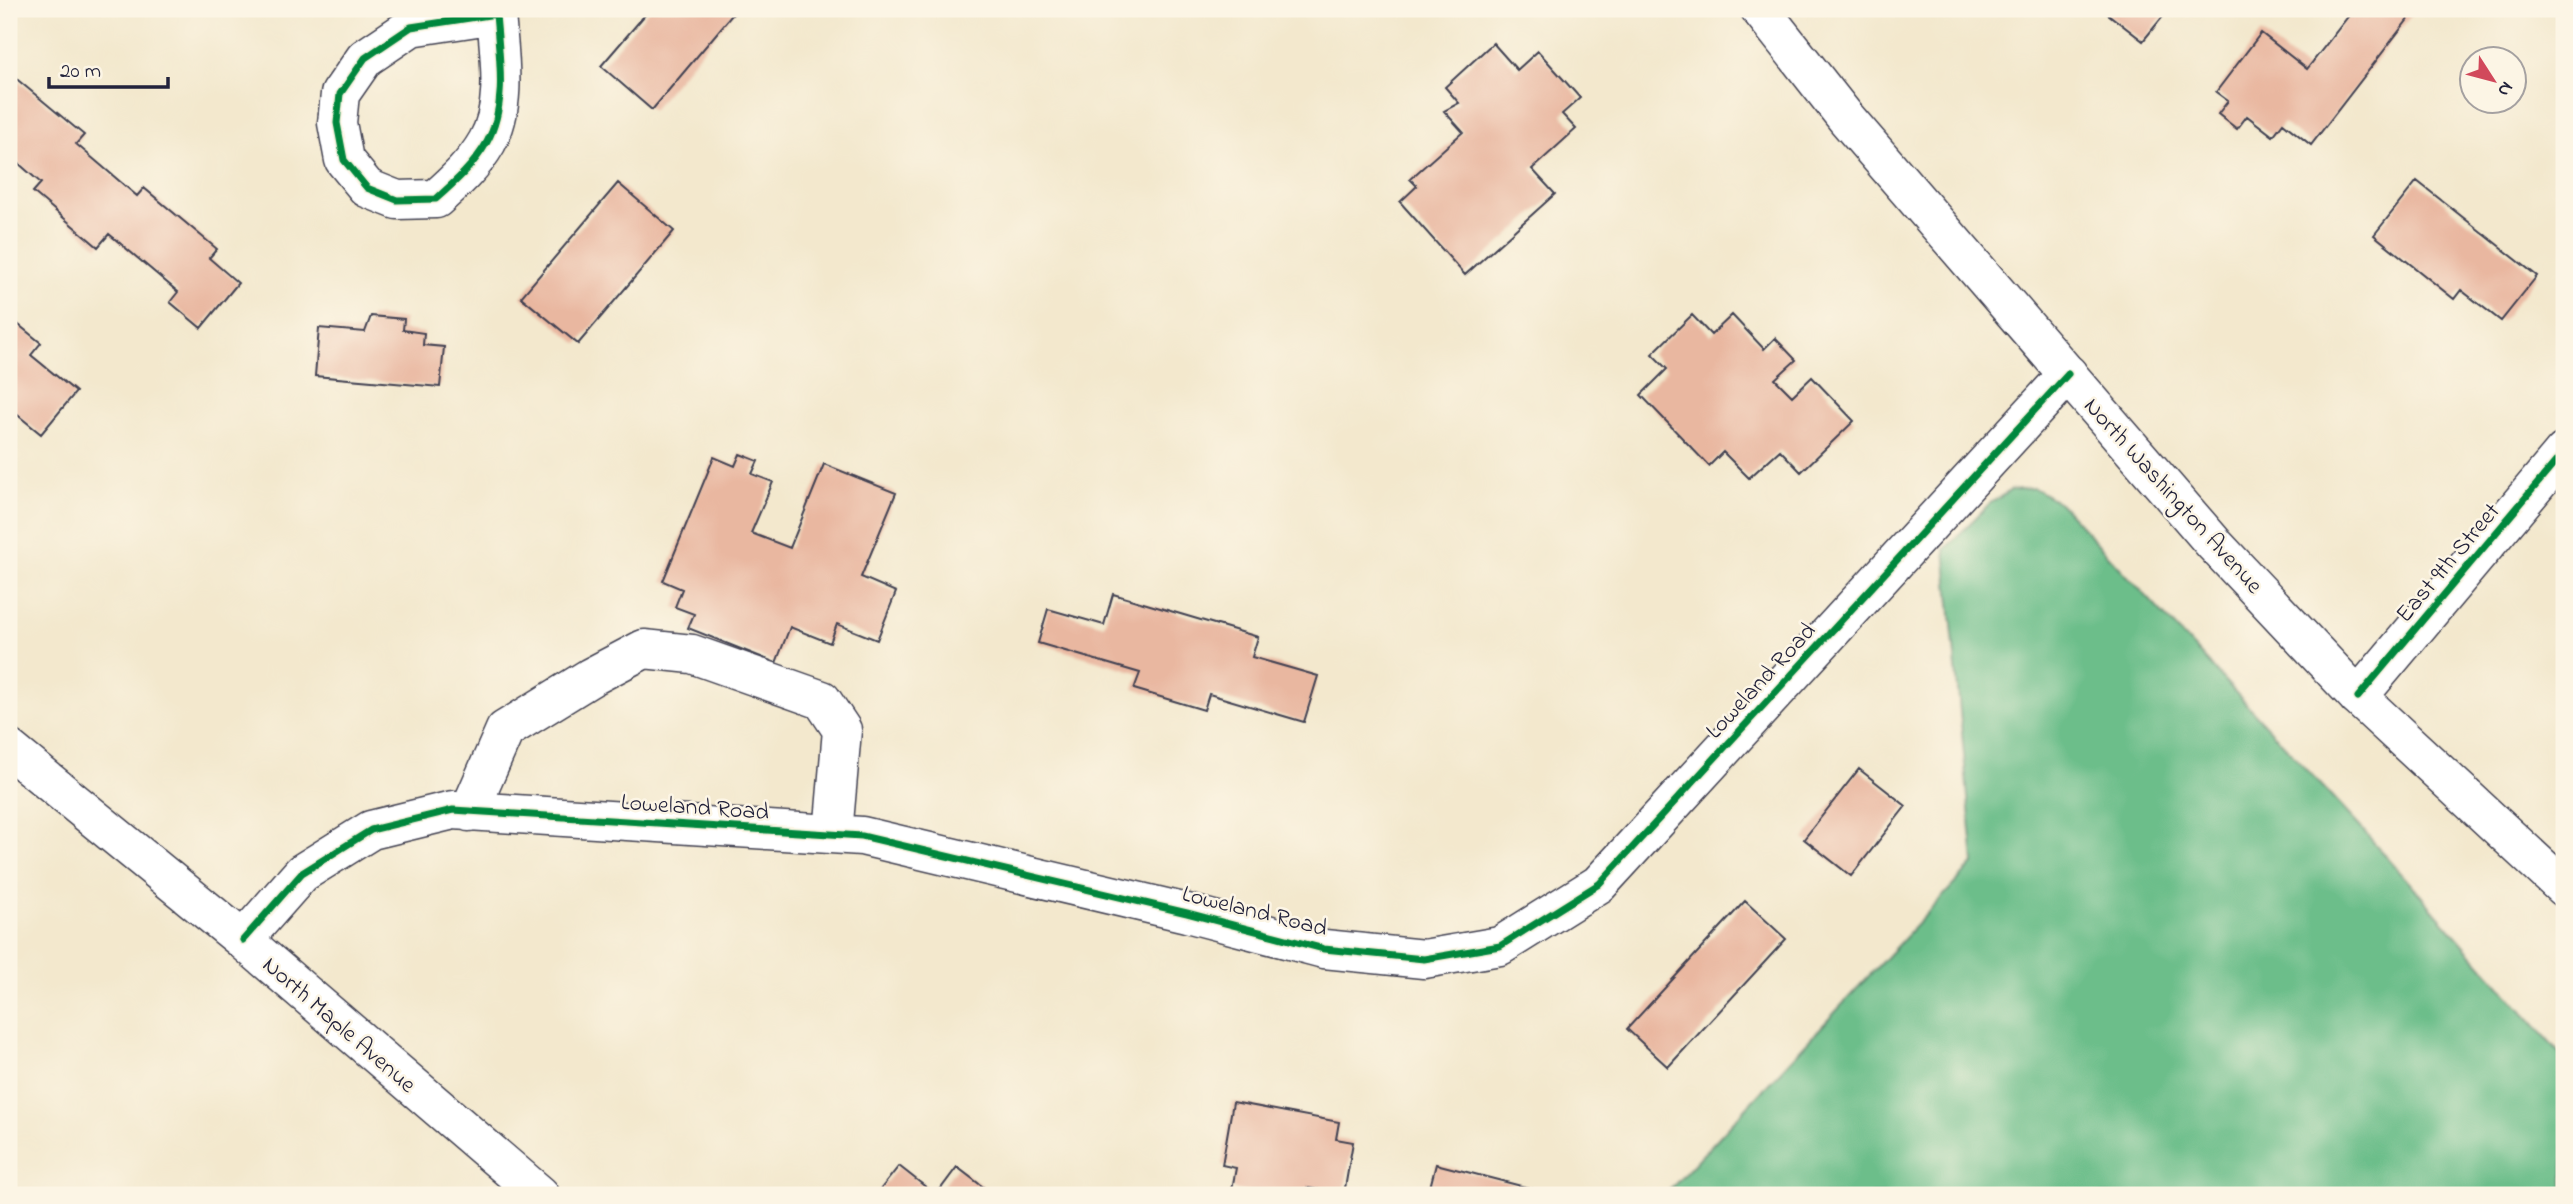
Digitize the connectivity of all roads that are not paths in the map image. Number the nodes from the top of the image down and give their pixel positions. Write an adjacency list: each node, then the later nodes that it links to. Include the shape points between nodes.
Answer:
1 (1760, 9): 3 (street, North Washington Avenue, via 1846,118)
2 (499, 11): 2 (street, via 411,27 365,58 340,94 337,123 344,160 367,188 397,200 436,199 465,172 488,141 496,112)
3 (2067, 374): 5 (street, North Washington Avenue); 8 (street, Loweland Road, via 1599,884 1500,946 1424,959 1324,949 1187,912 862,836)
4 (2564, 452): 5 (street, East 9th Street)
5 (2358, 697): 9 (street, North Washington Avenue)
6 (9, 749): 10 (street, North Maple Avenue)
7 (469, 811): 8 (street, Loweland Road); 8 (street, via 505,730 644,649 692,654 822,700 842,730); 10 (street, Loweland Road, via 453,810 371,830 302,873)
8 (833, 834)
9 (2564, 888)
10 (243, 940): 11 (street, North Maple Avenue)
11 (524, 1190)

